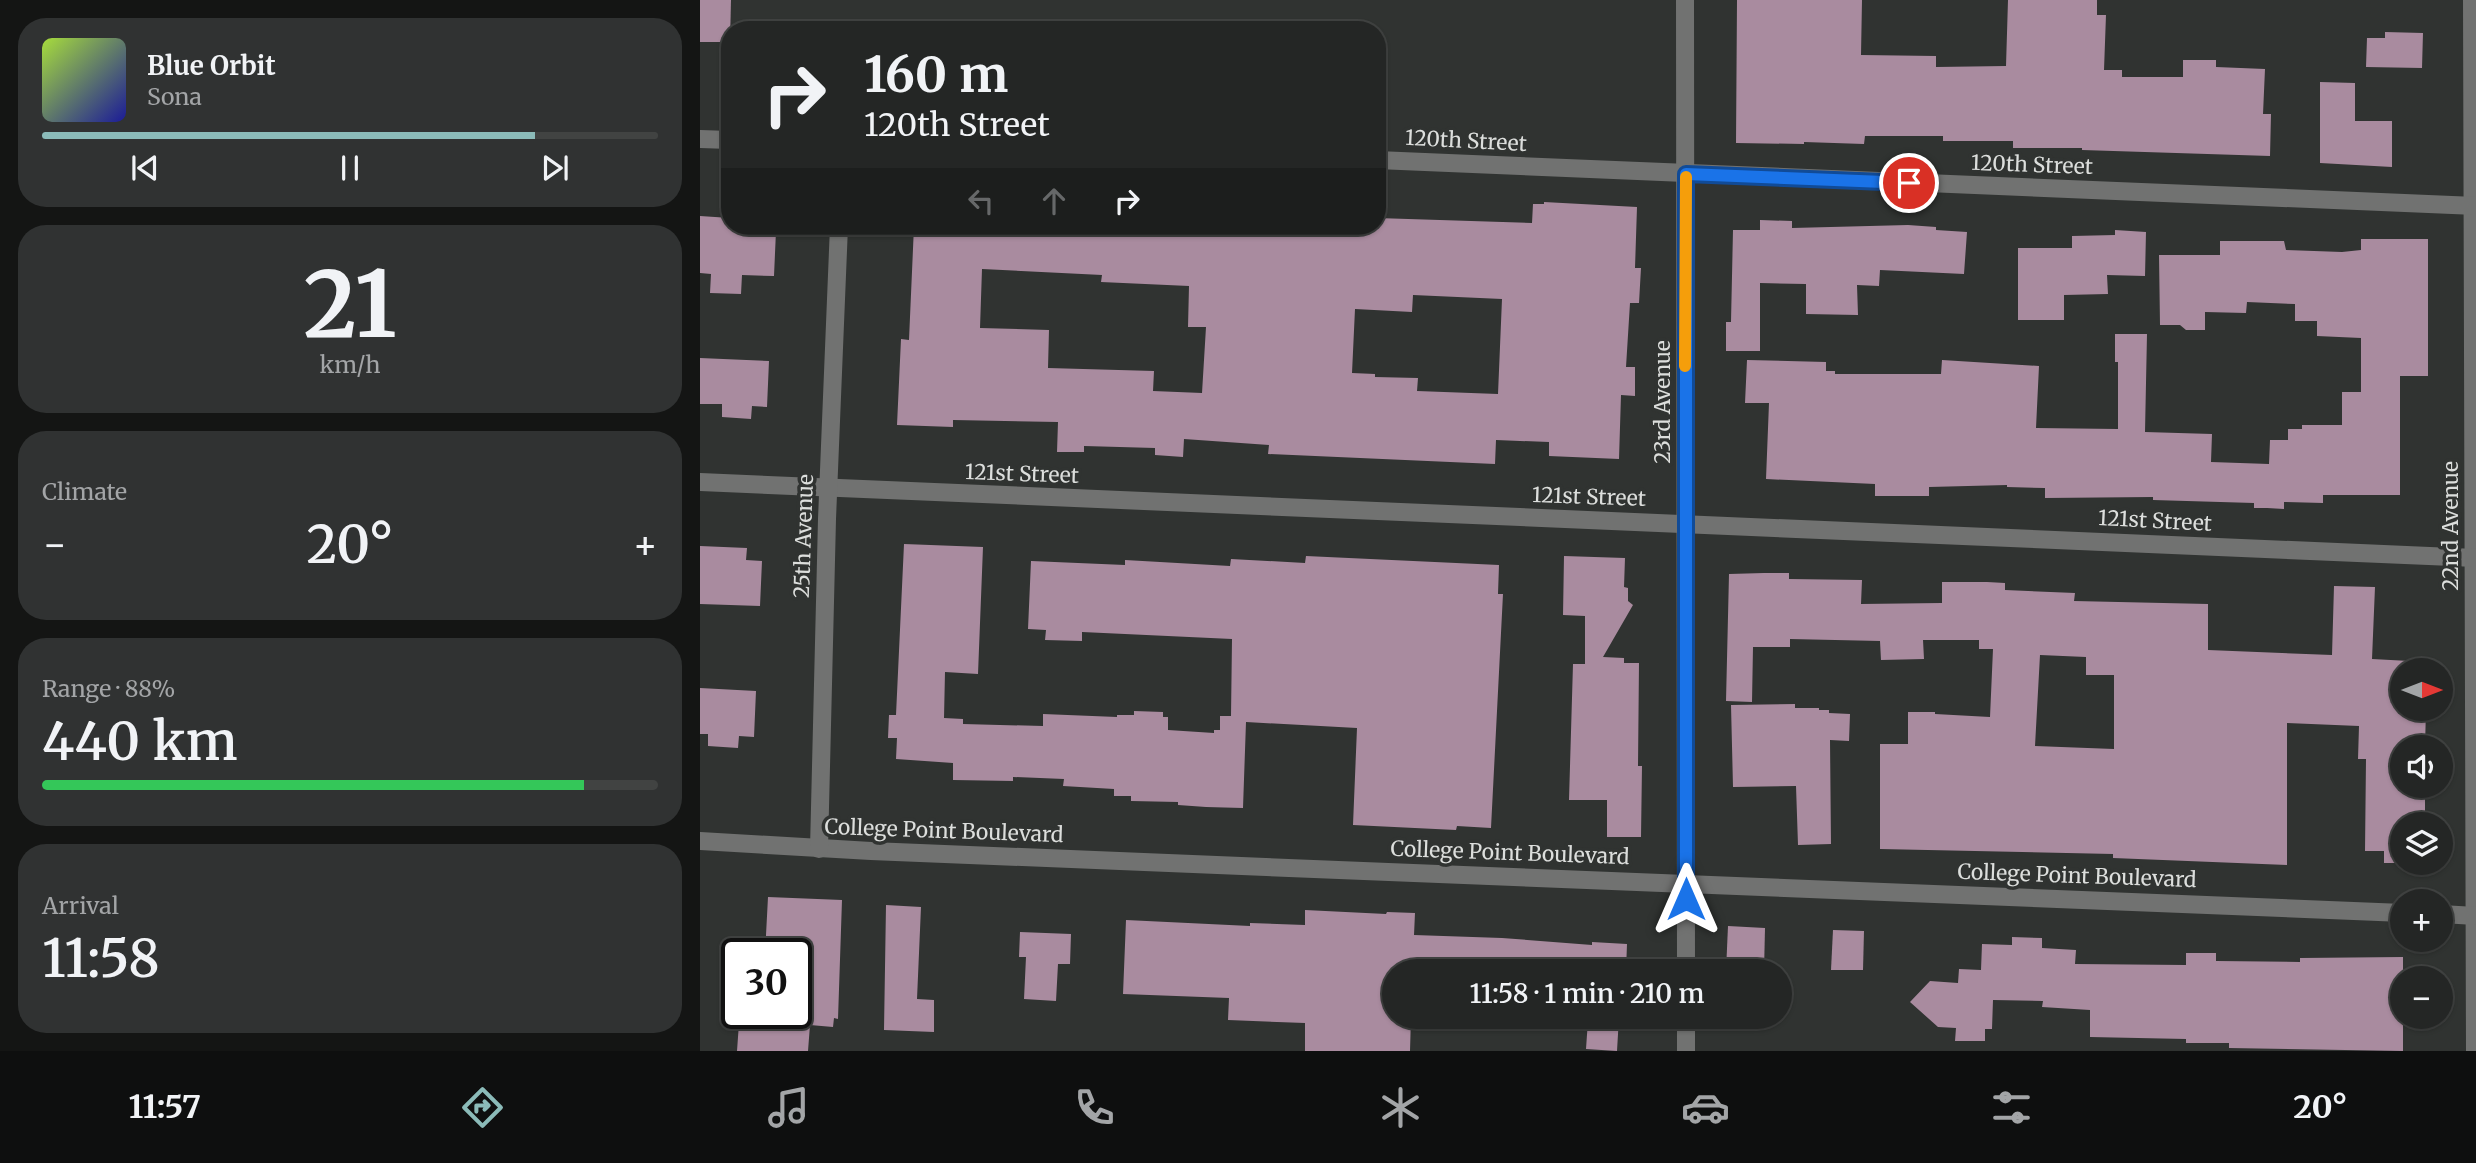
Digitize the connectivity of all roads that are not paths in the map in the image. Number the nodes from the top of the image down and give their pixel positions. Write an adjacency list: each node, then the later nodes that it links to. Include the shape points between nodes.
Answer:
1 (1685, 0): 6 (street, 23rd Avenue)
2 (2473, 0): 7 (street, 22nd Avenue)
3 (700, 139): 4 (street)
4 (721, 140)
5 (1386, 160): 6 (street, 120th Street)
6 (1686, 174): 7 (street, 120th Street); 11 (street, 23rd Avenue)
7 (2475, 206): 12 (street, 22nd Avenue)
8 (839, 235): 10 (street, 25th Avenue)
9 (700, 482): 10 (street, 121st Street)
10 (828, 489): 11 (street, 121st Street); 14 (street, 25th Avenue)
11 (1686, 524): 12 (street, 121st Street); 15 (street, 23rd Avenue)
12 (2475, 558): 18 (street, 22nd Avenue)
13 (700, 841): 14 (street, College Point Boulevard)
14 (819, 849): 15 (street, College Point Boulevard)
15 (1686, 882): 16 (street, College Point Boulevard); 19 (street, 23rd Avenue)
16 (2390, 912)
17 (2453, 915): 18 (street)
18 (2475, 916): 22 (street, 22nd Avenue)
19 (1686, 959)
20 (1686, 1029): 21 (street)
21 (1686, 1051)
22 (2475, 1051)

